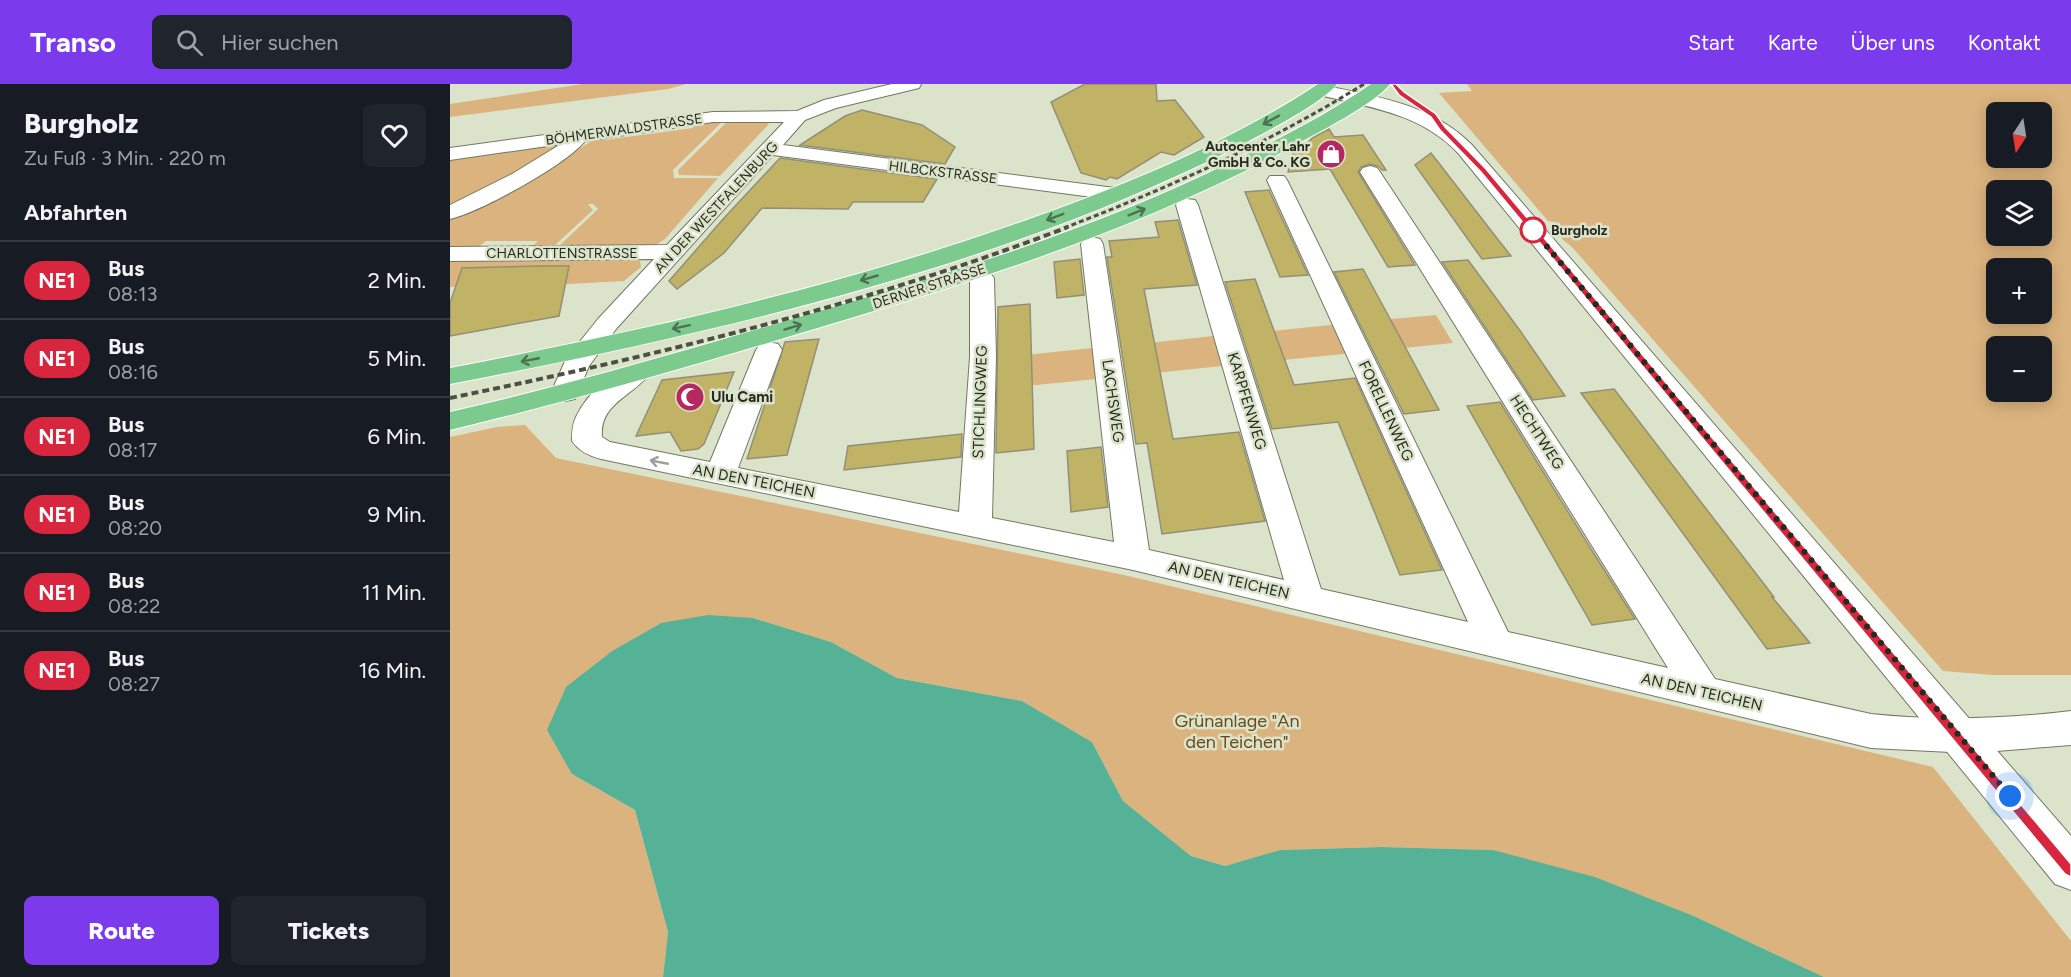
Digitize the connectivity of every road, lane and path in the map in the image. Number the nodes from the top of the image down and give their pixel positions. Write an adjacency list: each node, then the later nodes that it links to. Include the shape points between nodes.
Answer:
1 (913, 84): 6 (street, AN DER WESTFALENBURG, via 830,104)
2 (1382, 84): 5 (main road, DERNER STRASSE)
3 (1394, 84): 8 (street, via 1434,116)
4 (1325, 87): 5 (street); 14 (main road, DERNER STRASSE, one-way to 14, via 1225,145)
5 (1361, 99): 7 (main road, DERNER STRASSE); 8 (street)
6 (799, 116): 9 (street, BÖHMERWALDSTRASSE, via 713,117); 10 (street, AN DER WESTFALENBURG)
7 (1321, 123): 8 (street, via 1376,118); 23 (main road, DERNER STRASSE, one-way to 7, via 921,289 1079,235 1200,185)
8 (1443, 129): 34 (street, via 1484,170)
9 (578, 135): 11 (street, BÖHMERWALDSTRASSE); 16 (street, via 575,143 557,156)
10 (770, 149): 14 (street, HILBCKSTRASSE); 18 (street, AN DER WESTFALENBURG)
11 (450, 154)
12 (1370, 172): 32 (street, HECHTWEG)
13 (1277, 180): 31 (street, FORELLENWEG)
14 (1115, 194): 21 (main road, DERNER STRASSE, one-way to 21, via 984,242 868,278 724,318)
15 (1187, 205): 30 (street, KARPFENWEG)
16 (450, 213)
17 (1092, 244): 29 (street, LACHSWEG)
18 (674, 252): 19 (street, CHARLOTTENSTRASSE); 21 (street, AN DER WESTFALENBURG)
19 (450, 254)
20 (982, 278): 28 (street, STICHLINGWEG, via 983,357)
21 (588, 349): 24 (main road, DERNER STRASSE, one-way to 24); 25 (street, AN DER WESTFALENBURG, via 572,373)
22 (770, 350): 27 (street, via 725,464)
23 (636, 373): 25 (main road, DERNER STRASSE); 27 (street, AN DEN TEICHEN, one-way to 23, via 601,450 587,441 585,429 590,416)
24 (450, 375)
25 (565, 393): 26 (main road, DERNER STRASSE)
26 (450, 421)
27 (717, 474): 28 (street, AN DEN TEICHEN)
28 (975, 525): 29 (street, AN DEN TEICHEN)
29 (1133, 558): 30 (street, AN DEN TEICHEN)
30 (1306, 597): 31 (street, AN DEN TEICHEN)
31 (1496, 642): 32 (street, AN DEN TEICHEN)
32 (1703, 692): 34 (street, AN DEN TEICHEN, via 1871,731)
33 (2071, 728): 34 (street, AN DEN TEICHEN)
34 (1959, 735): 35 (street)
35 (2071, 869)

